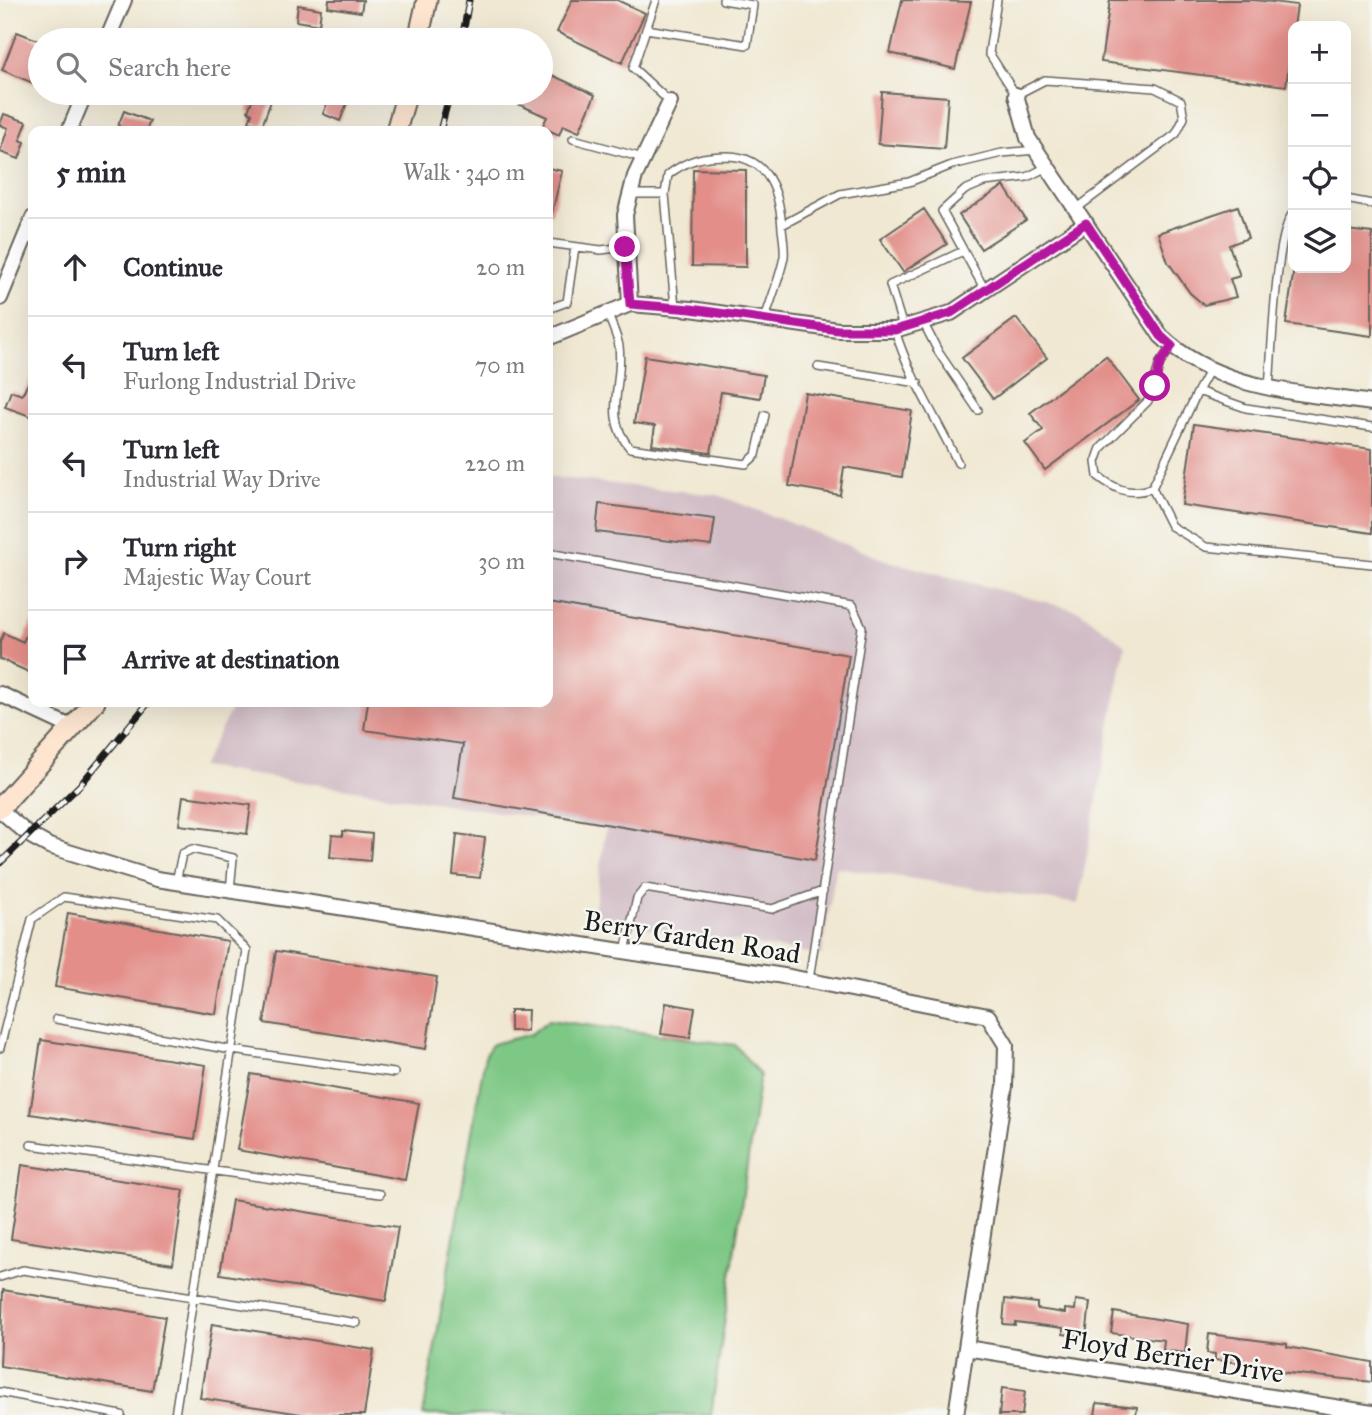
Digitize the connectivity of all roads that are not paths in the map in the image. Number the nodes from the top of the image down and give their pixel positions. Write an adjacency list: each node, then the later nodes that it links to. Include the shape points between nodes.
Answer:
1 (124, 0): 6 (street)
2 (427, 0): 7 (street)
3 (656, 0): 8 (lane)
4 (723, 0): 8 (lane, via 753,5 747,45)
5 (997, 0): 9 (lane, via 989,53)
6 (112, 28)
7 (421, 28)
8 (646, 29): 10 (lane, via 633,68)
9 (1016, 95): 16 (street); 23 (lane, via 1045,80 1155,88 1181,101 1184,118 1176,134)
10 (670, 102): 17 (street)
11 (80, 105): 13 (street)
12 (404, 105): 14 (street)
13 (71, 126)
14 (398, 126)
15 (573, 139): 17 (lane)
16 (1036, 150): 18 (street); 26 (lane, via 991,156 909,182 840,194)
17 (644, 158): 19 (street)
18 (1047, 167): 23 (street); 31 (lane, via 1027,177 984,182 965,190 942,211)
19 (631, 194): 20 (lane); 30 (street, via 625,215)
20 (665, 194): 26 (lane, via 668,175 683,163 705,156 742,157 770,176); 36 (lane)
21 (1351, 201): 22 (lane)
22 (1372, 204)
23 (1076, 209): 24 (street)
24 (1086, 223): 32 (street); 42 (street)
25 (1288, 224): 46 (lane, via 1280,261)
26 (782, 225): 38 (lane, via 784,255)
27 (28, 230): 33 (street)
28 (553, 244): 29 (lane)
29 (575, 247): 30 (lane); 35 (lane, via 567,302)
30 (625, 247): 34 (street)
31 (963, 251): 32 (lane); 40 (lane, via 890,285)
32 (985, 290): 39 (street, via 951,313)
33 (0, 298)
34 (630, 304): 36 (street); 37 (street)
35 (553, 307)
36 (675, 307): 38 (street)
37 (608, 313): 41 (street); 50 (lane, via 619,345 618,433 631,448 746,464 756,456)
38 (765, 319): 40 (street, via 838,330)
39 (923, 322): 40 (street); 49 (lane)
40 (900, 329): 45 (lane, via 904,358)
41 (553, 336)
42 (1172, 346): 44 (street); 53 (lane, via 1160,363 1148,401 1101,447 1096,462 1098,476 1116,490 1139,493)
43 (818, 367): 45 (lane)
44 (1209, 370): 46 (street); 47 (lane)
45 (918, 383): 52 (lane)
46 (1269, 388): 48 (street)
47 (1198, 391): 51 (lane, via 1246,408); 53 (lane)
48 (1372, 402)
49 (978, 410)
50 (765, 415)
51 (1372, 427)
52 (958, 463)
53 (1152, 488): 55 (lane, via 1171,526 1206,547)
54 (553, 553): 62 (lane, via 852,606 862,627)
55 (1372, 564)
56 (0, 694): 58 (street)
57 (91, 707): 58 (street)
58 (73, 728): 59 (street)
59 (0, 809): 60 (street, Berry Garden Road, via 49,846)
60 (176, 882): 61 (street, Berry Garden Road); 61 (lane, via 182,854 192,849 233,858)
61 (230, 891): 63 (street, Berry Garden Road)
62 (823, 891): 63 (lane, via 772,909 645,888 637,898); 64 (lane)
63 (625, 951): 64 (street, Berry Garden Road)
64 (809, 981): 76 (street, Berry Garden Road, via 988,1016 1006,1045 1005,1086)
65 (56, 1019): 68 (lane)
66 (1, 1039): 67 (lane); 68 (lane, via 32,919 64,898 217,920 247,950)
67 (0, 1048)
68 (232, 1050): 69 (lane); 71 (lane)
69 (394, 1073)
70 (31, 1145): 71 (lane)
71 (213, 1171): 72 (lane); 74 (lane)
72 (380, 1194)
73 (0, 1277): 74 (lane, via 23,1270)
74 (193, 1299): 75 (lane); 80 (lane)
75 (357, 1323)
76 (966, 1348): 78 (street, Floyd Berrier Drive); 81 (street, Berry Garden Road)
77 (0, 1392): 79 (lane)
78 (1372, 1413)
79 (121, 1415)
80 (175, 1415)
81 (956, 1415)

